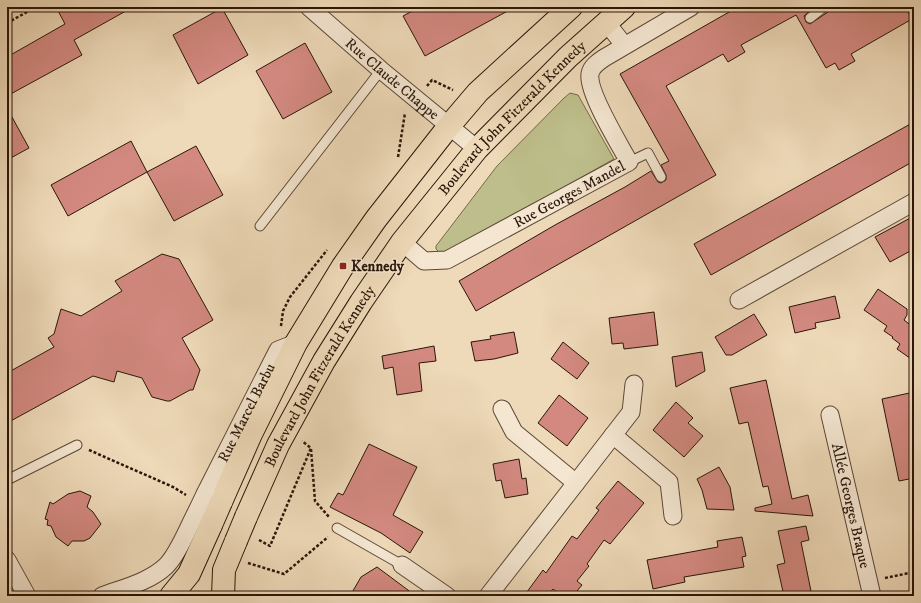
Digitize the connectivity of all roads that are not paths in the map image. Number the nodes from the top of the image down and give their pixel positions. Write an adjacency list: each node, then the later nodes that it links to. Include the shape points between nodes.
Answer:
1 (309, 7): 10 (street, Rue Claude Chappe)
2 (571, 7): 12 (main road, Boulevard John Fitzerald Kennedy, via 478,92)
3 (624, 7): 7 (main road, Boulevard John Fitzerald Kennedy)
4 (691, 7): 8 (street)
5 (824, 7): 6 (lane)
6 (810, 18)
7 (606, 22): 8 (street); 9 (main road, Boulevard John Fitzerald Kennedy)
8 (624, 45): 11 (street, via 595,65)
9 (568, 57): 11 (street); 13 (main road, Boulevard John Fitzerald Kennedy)
10 (381, 70): 12 (street, Rue Claude Chappe); 17 (lane)
11 (590, 74): 14 (street, Rue Georges Mandel, via 596,101)
12 (449, 126): 13 (street, Rue Claude Chappe); 28 (main road, Boulevard John Fitzerald Kennedy, bridge, via 347,260 296,342 251,434)
13 (477, 149): 18 (main road, Boulevard John Fitzerald Kennedy)
14 (629, 162): 15 (lane, via 648,153); 18 (street, Rue Georges Mandel, via 447,260 424,261)
15 (661, 177)
16 (914, 202): 19 (street)
17 (260, 226)
18 (402, 242): 36 (main road, Boulevard John Fitzerald Kennedy, bridge, via 324,361 278,445 224,570)
19 (739, 300)
20 (634, 384): 23 (street, via 631,412)
21 (502, 409): 26 (street, via 514,432)
22 (830, 415): 32 (street, Allée Georges Braque)
23 (613, 435): 26 (street); 27 (street, via 669,482)
24 (77, 445): 25 (lane)
25 (7, 480)
26 (576, 483): 38 (street)
27 (673, 516)
28 (203, 520): 34 (street, via 167,565 146,580); 35 (main road, Boulevard John Fitzerald Kennedy, via 189,574)
29 (338, 528): 31 (lane)
30 (7, 560): 33 (street)
31 (402, 565): 37 (street)
32 (870, 589)
33 (27, 596)
34 (102, 596)
35 (171, 596)
36 (223, 596)
37 (447, 596)
38 (488, 596)

